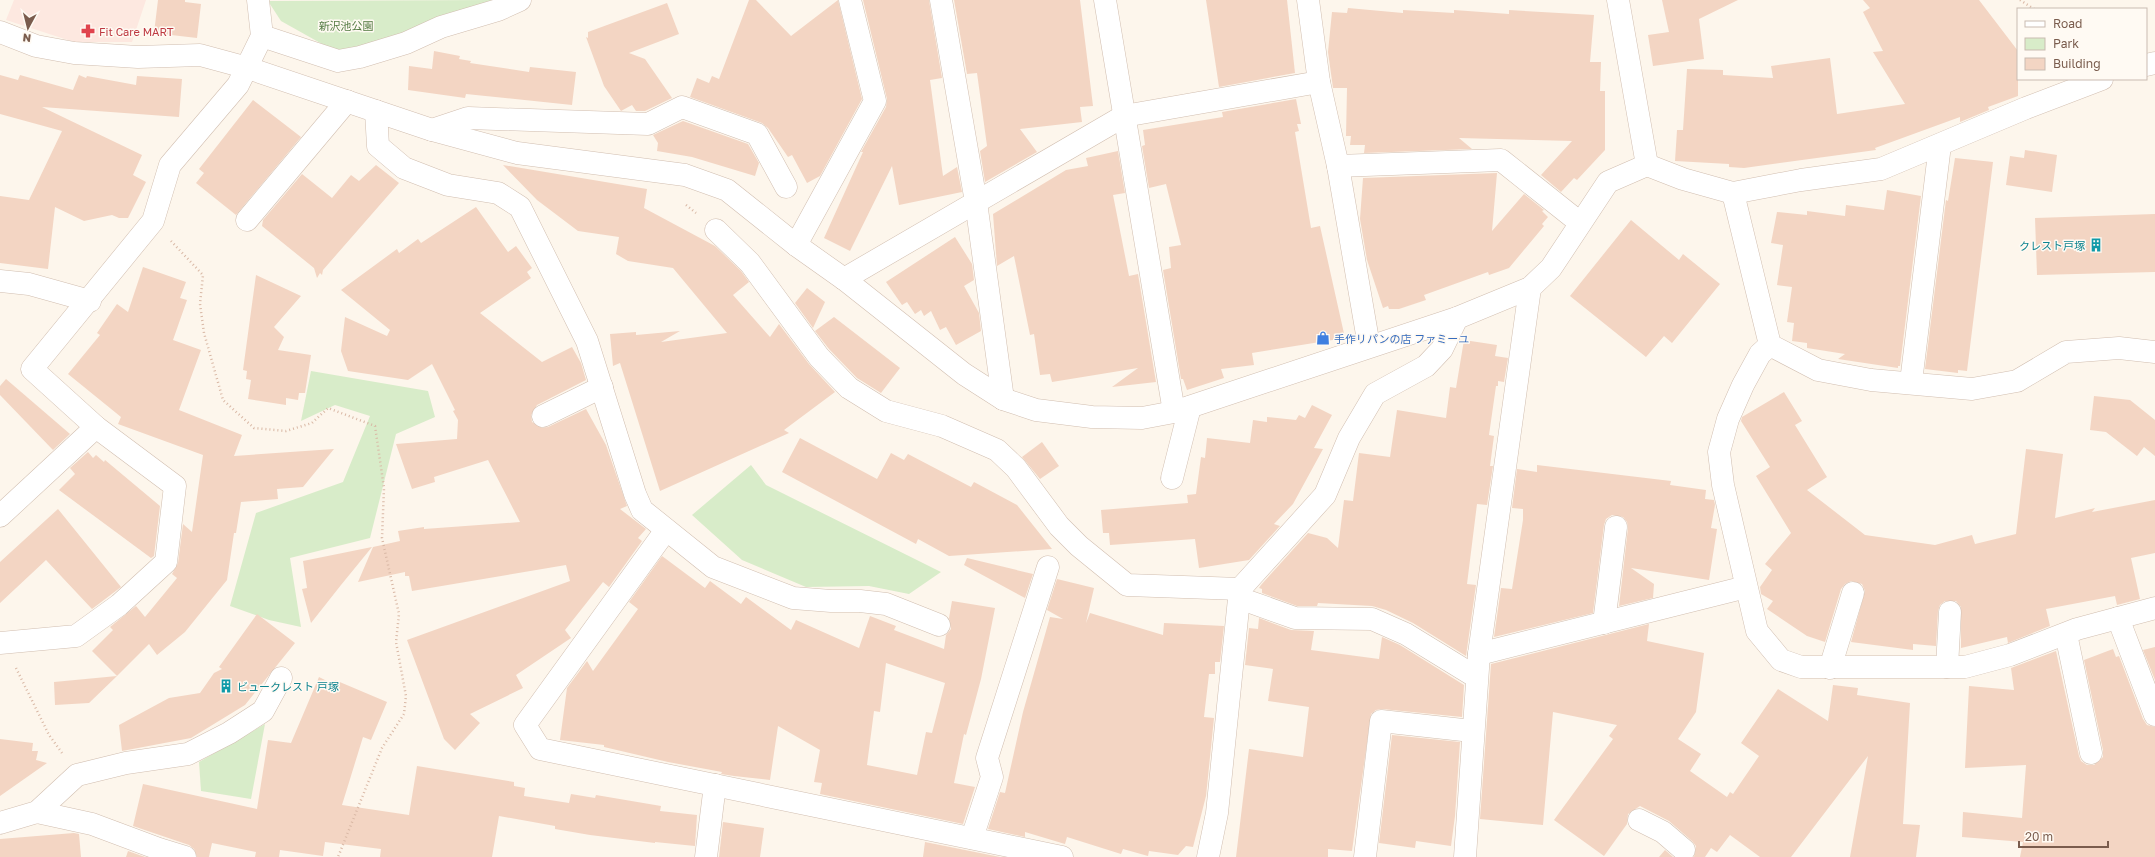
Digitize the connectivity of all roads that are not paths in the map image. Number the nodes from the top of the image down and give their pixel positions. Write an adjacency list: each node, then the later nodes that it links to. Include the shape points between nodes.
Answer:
1 (258, 0): 9 (street)
2 (520, 0): 9 (street, via 498,10 442,27 406,44 338,61)
3 (850, 0): 26 (street, via 875,100)
4 (941, 0): 22 (street)
5 (1105, 0): 15 (street)
6 (1308, 0): 12 (street)
7 (1618, 0): 19 (street)
8 (0, 32): 10 (street, via 36,46 74,53 138,57 200,56)
9 (262, 36): 10 (street)
10 (248, 68): 13 (street); 30 (street, via 238,86 170,165 153,221)
11 (2099, 80): 17 (street)
12 (1319, 82): 15 (street); 18 (street)
13 (347, 101): 14 (street); 23 (street)
14 (376, 111): 16 (street); 36 (street, via 378,146 404,168 448,185 498,193 520,206 587,341)
15 (1124, 116): 22 (street); 38 (street)
16 (432, 130): 20 (street, via 468,118 648,124 682,107 757,134); 26 (street, via 517,152 685,175 727,190)
17 (1940, 145): 21 (street, via 1881,169 1801,180); 35 (street)
18 (1338, 166): 24 (street, via 1501,160); 33 (street)
19 (1647, 166): 21 (street); 24 (street, via 1608,182)
20 (786, 186)
21 (1733, 194): 32 (street)
22 (976, 202): 27 (street); 37 (street)
23 (247, 220)
24 (1580, 222): 29 (street, via 1551,268)
25 (716, 230): 47 (street, via 750,263 819,357 848,388 886,411 942,426 997,450 1016,468 1059,526 1127,585)
26 (796, 245): 27 (street)
27 (844, 279): 37 (street, via 964,374)
28 (0, 281): 30 (street, via 29,284)
29 (1530, 288): 31 (street); 56 (street)
30 (90, 301): 40 (street, via 32,369)
31 (1457, 318): 33 (street); 47 (street, via 1442,349 1426,366 1375,394 1349,438 1325,495)
32 (1770, 345): 35 (street, via 1818,370 1871,380); 46 (street, via 1760,354 1743,385 1728,418 1719,452 1723,484)
33 (1369, 346): 38 (street)
34 (2155, 352): 35 (street, via 2119,348 2066,352 2017,381 1972,389)
35 (1911, 382)
36 (602, 387): 39 (street); 44 (street, via 642,510)
37 (1004, 399): 38 (street, via 1036,410 1092,417 1142,418)
38 (1182, 410): 41 (street)
39 (543, 416)
40 (96, 427): 42 (street); 55 (street, via 175,486 166,562 119,605 76,636)
41 (1172, 478)
42 (0, 516)
43 (1616, 527): 52 (street)
44 (666, 530): 53 (street, via 713,567 793,598 886,604); 64 (street, via 525,725 540,749)
45 (1048, 567): 68 (street, via 987,758 992,778)
46 (1746, 587): 52 (street); 58 (street, via 1757,631 1780,660 1801,667)
47 (1240, 593): 59 (street, via 1295,618 1372,619 1406,634); 73 (street, via 1217,813)
48 (1853, 593): 58 (street)
49 (2155, 608): 51 (street)
50 (1950, 612): 57 (street)
51 (2118, 618): 54 (street); 61 (street)
52 (1604, 622): 56 (street)
53 (939, 625)
54 (2066, 634): 57 (street, via 2010,655 1965,667); 63 (street)
55 (2, 643)
56 (1479, 654): 59 (street)
57 (1947, 667): 58 (street)
58 (1830, 668)
59 (1476, 677): 62 (street)
60 (281, 678): 65 (street, via 263,711 229,733 188,754 126,763 77,775)
61 (2155, 715)
62 (1472, 731): 74 (street, via 1381,721); 75 (street)
63 (2091, 753)
64 (715, 785): 68 (street); 71 (street)
65 (37, 812): 67 (street); 70 (street, via 92,824)
66 (1639, 820): 69 (street, via 1663,832)
67 (0, 823)
68 (972, 838): 72 (street)
69 (1684, 850)
70 (185, 857)
71 (706, 857)
72 (1062, 857)
73 (1208, 857)
74 (1365, 857)
75 (1465, 857)

